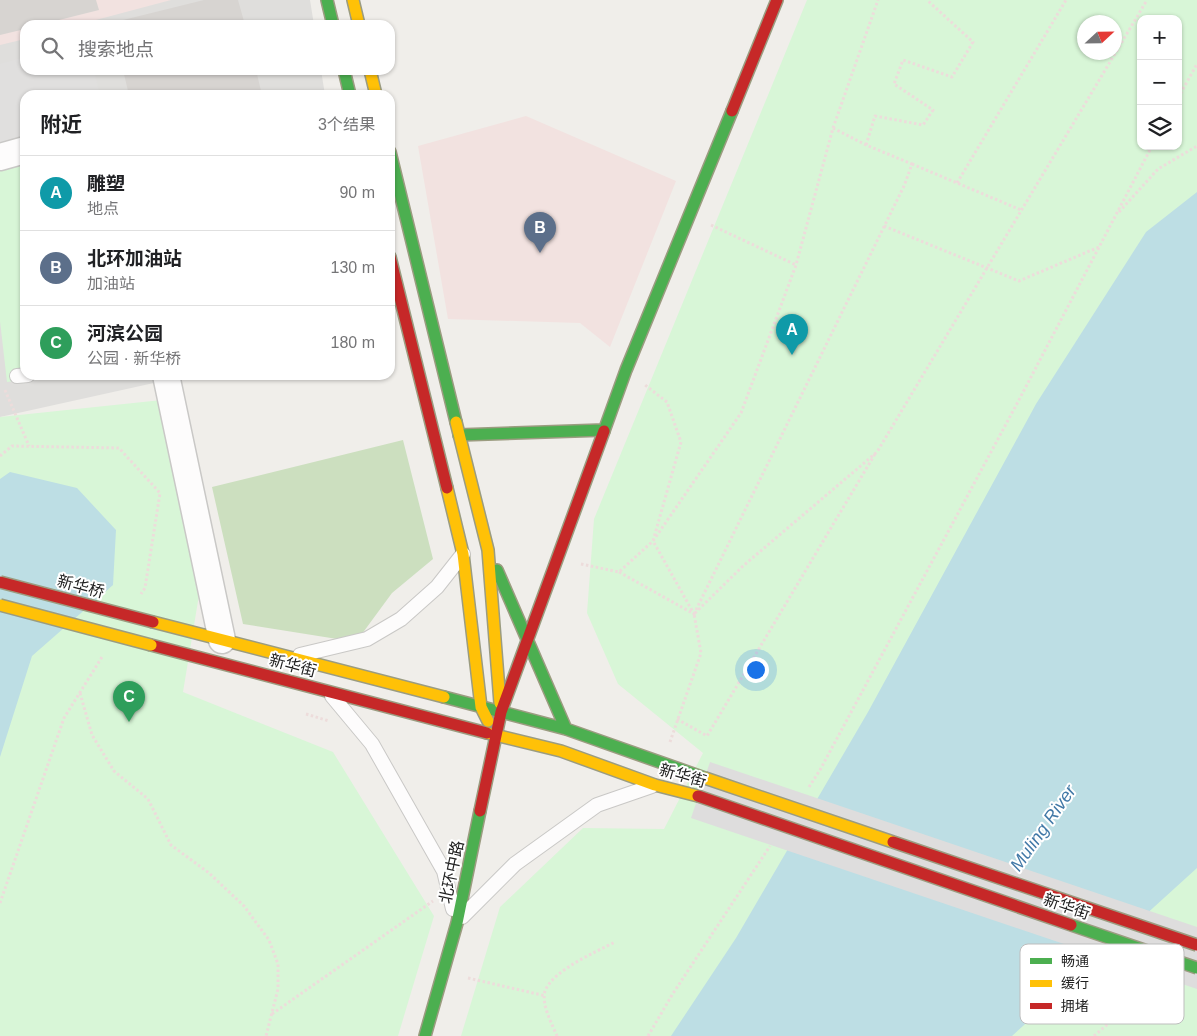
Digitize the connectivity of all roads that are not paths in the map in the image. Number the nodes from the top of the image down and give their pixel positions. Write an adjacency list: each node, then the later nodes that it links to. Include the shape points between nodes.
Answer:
1 (327, 0): 4 (main road)
2 (353, 0): 5 (main road)
3 (777, 0): 15 (main road)
4 (332, 20)
5 (358, 20)
6 (345, 75): 8 (main road)
7 (371, 75): 9 (main road)
8 (349, 90)
9 (375, 90)
10 (20, 151): 11 (street)
11 (0, 156)
12 (395, 173): 16 (main road)
13 (395, 277): 18 (main road)
14 (167, 380): 22 (street)
15 (604, 430): 16 (main road); 23 (main road)
16 (459, 435): 17 (main road)
17 (488, 550): 23 (main road); 27 (main road)
18 (463, 554): 24 (lane, via 437,587 401,619 367,640); 26 (main road)
19 (0, 582): 21 (main road, 新华桥, bridge)
20 (0, 605): 25 (main road, 新华街, bridge)
21 (153, 622): 22 (main road, 新华街)
22 (222, 640): 24 (main road, 新华街)
23 (528, 641): 27 (main road); 28 (main road)
24 (288, 657): 26 (main road, 新华街)
25 (328, 691): 29 (main road, 新华街); 31 (lane, via 372,744 444,871)
26 (481, 707): 27 (main road, 新华街); 29 (main road)
27 (501, 712): 28 (main road, 新华街); 29 (main road, 北环中路)
28 (566, 729): 33 (main road, 新华街, bridge)
29 (496, 735): 30 (main road, 新华街, via 560,751); 31 (main road, 北环中路)
30 (656, 785): 31 (lane, via 597,805 515,864); 32 (main road, 新华街, bridge, via 698,796)
31 (456, 923): 36 (main road, 北环中路)
32 (1127, 944)
33 (1197, 945)
34 (1184, 964): 35 (main road, 新华街, bridge)
35 (1197, 968)
36 (426, 1036)

